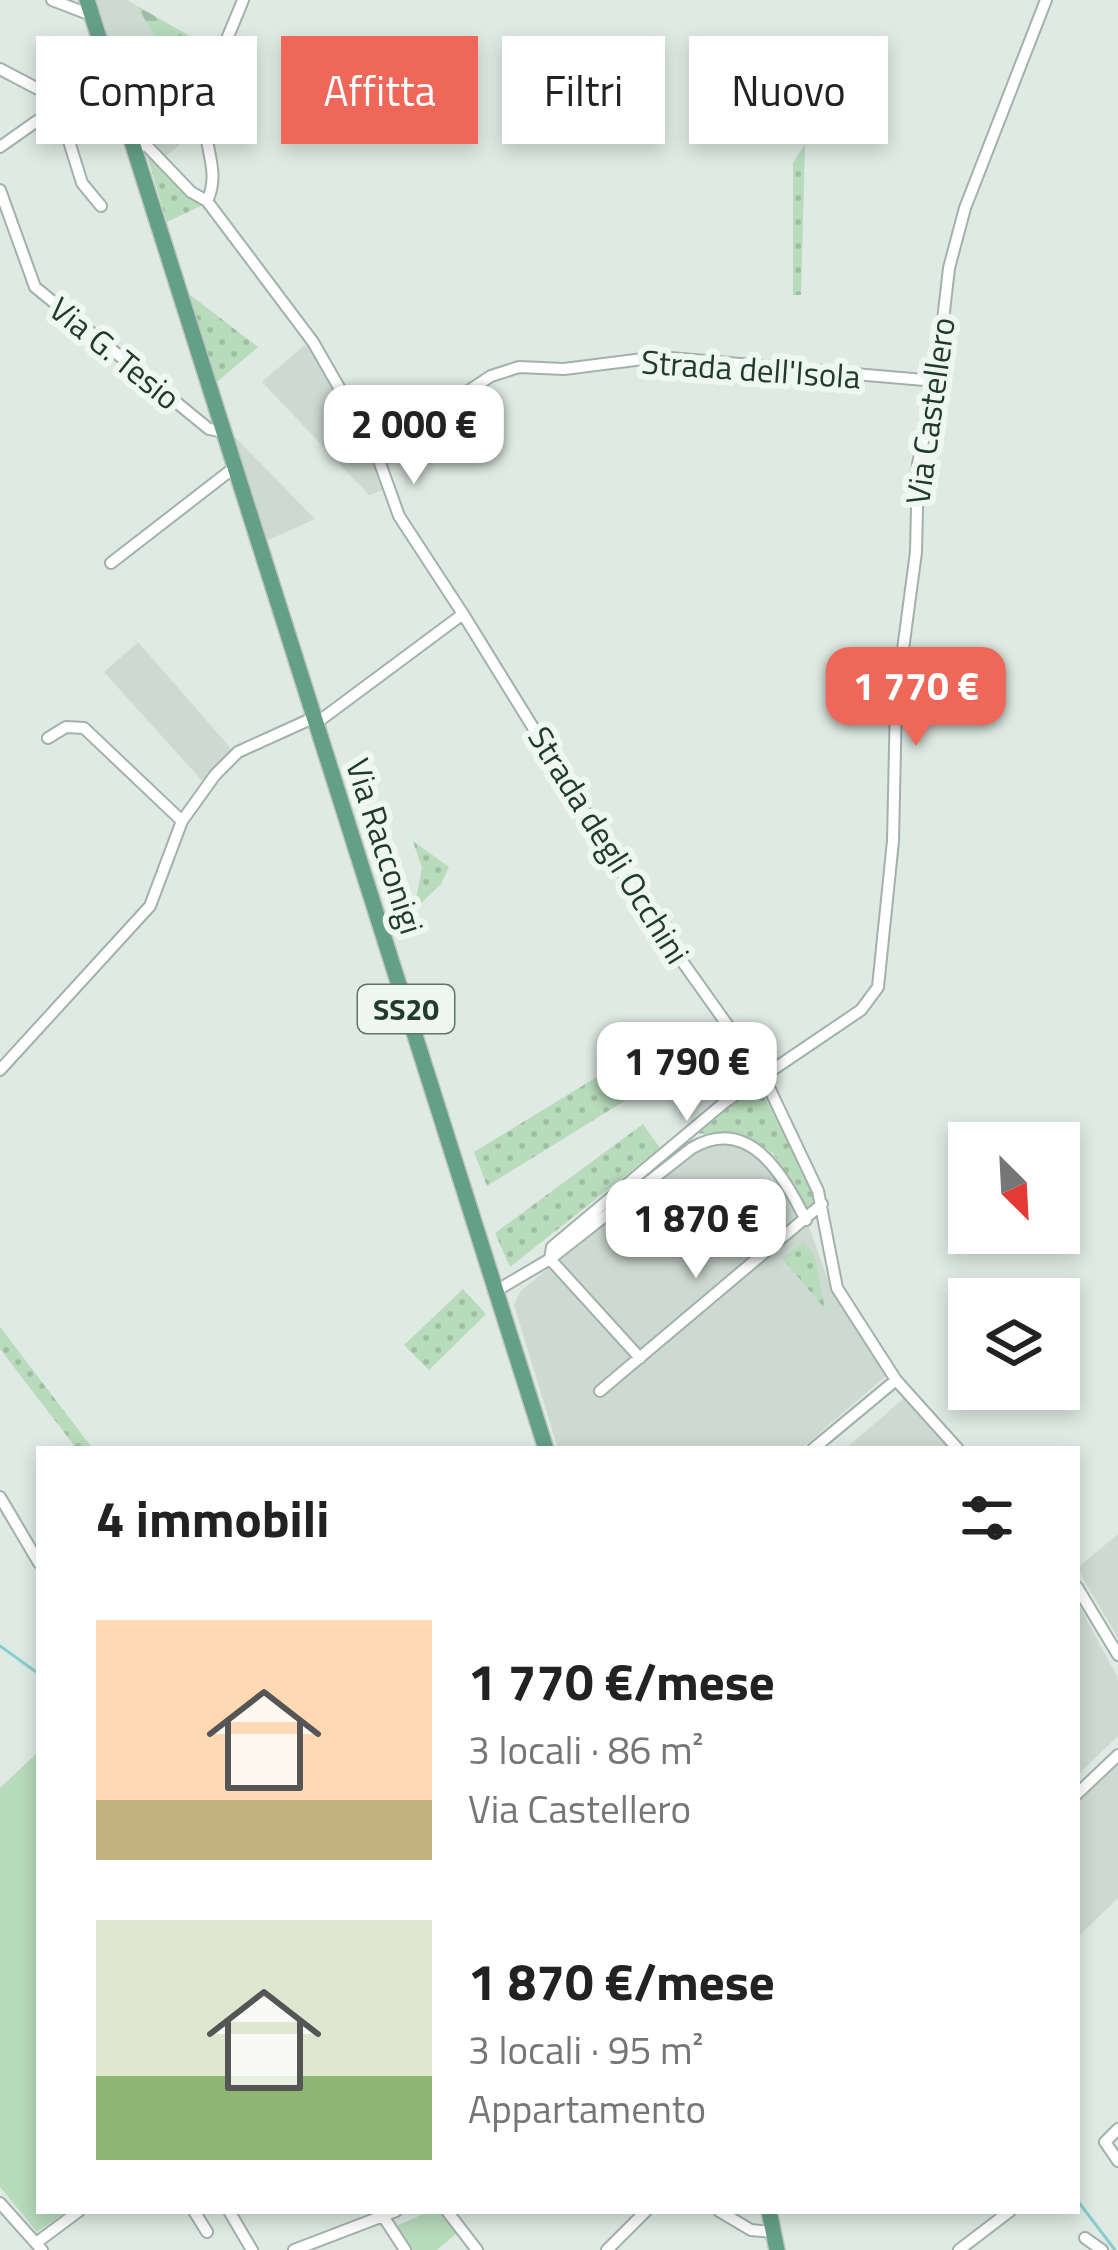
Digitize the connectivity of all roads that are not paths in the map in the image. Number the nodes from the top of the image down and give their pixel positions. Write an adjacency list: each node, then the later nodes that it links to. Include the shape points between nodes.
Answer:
1 (52, 0): 4 (street)
2 (243, 0): 13 (street, via 207,101 215,177)
3 (1046, 0): 15 (street, Via Castellero, via 954,236)
4 (89, 8)
5 (0, 69): 6 (street, Strada degli Occhini)
6 (36, 89)
7 (36, 122): 11 (street)
8 (72, 144): 14 (street, via 82,183)
9 (133, 144): 16 (main road, Via Racconigi / SS20)
10 (143, 144): 13 (street, Strada degli Occhini)
11 (0, 147)
12 (0, 190): 16 (street, Via G. Tesio, via 34,287 209,429)
13 (207, 201): 17 (street, Strada degli Occhini, via 313,342)
14 (101, 206)
15 (936, 381): 17 (street, Strada dell'Isola, via 659,357 519,367 491,376); 25 (street, Via Castellero, via 918,464 914,574 896,702 884,965 861,1010)
16 (224, 432): 18 (main road, Via Racconigi / SS20)
17 (376, 452): 20 (street, Strada degli Occhini, via 399,517)
18 (235, 467): 19 (street); 21 (main road, Via Racconigi / SS20)
19 (111, 563)
20 (463, 614): 21 (street); 25 (street, Strada degli Occhini, via 645,909)
21 (314, 721): 23 (street, via 235,754); 29 (main road, Via Racconigi / SS20)
22 (48, 738): 23 (street, via 84,728)
23 (182, 821): 24 (street, via 149,906)
24 (0, 1070)
25 (763, 1075): 26 (street, Strada degli Occhini); 28 (street, Via Castellero, via 560,1240)
26 (822, 1204): 27 (street); 31 (street, Strada degli Occhini, via 837,1288)
27 (806, 1220): 28 (street, via 765,1155 746,1142 713,1140); 30 (street)
28 (550, 1259): 29 (street, Via Castellero); 30 (street)
29 (494, 1292): 33 (main road, Via Racconigi / SS20)
30 (640, 1358): 32 (street)
31 (896, 1380): 34 (street); 35 (street, Strada degli Occhini)
32 (600, 1391)
33 (545, 1446)
34 (818, 1446)
35 (955, 1446)
36 (0, 1497): 37 (street)
37 (36, 1558)
38 (1080, 1592): 39 (street)
39 (1118, 1655)
40 (1118, 1755): 41 (street)
41 (1080, 1790)
42 (1118, 2129): 43 (street, via 1105,2142)
43 (1118, 2161)
44 (0, 2203): 58 (street)
45 (76, 2214): 58 (street)
46 (196, 2214): 55 (street)
47 (231, 2214): 59 (street)
48 (388, 2214): 54 (street)
49 (449, 2214): 62 (street)
50 (643, 2214): 63 (street)
51 (724, 2214): 56 (street)
52 (770, 2214): 56 (main road)
53 (1006, 2214): 65 (street)
54 (383, 2216): 60 (street); 61 (street)
55 (207, 2232)
56 (773, 2232): 64 (main road)
57 (1085, 2238): 66 (street)
58 (39, 2247)
59 (253, 2250)
60 (294, 2250)
61 (405, 2250)
62 (477, 2250)
63 (607, 2250)
64 (777, 2250)
65 (959, 2250)
66 (1102, 2250)

